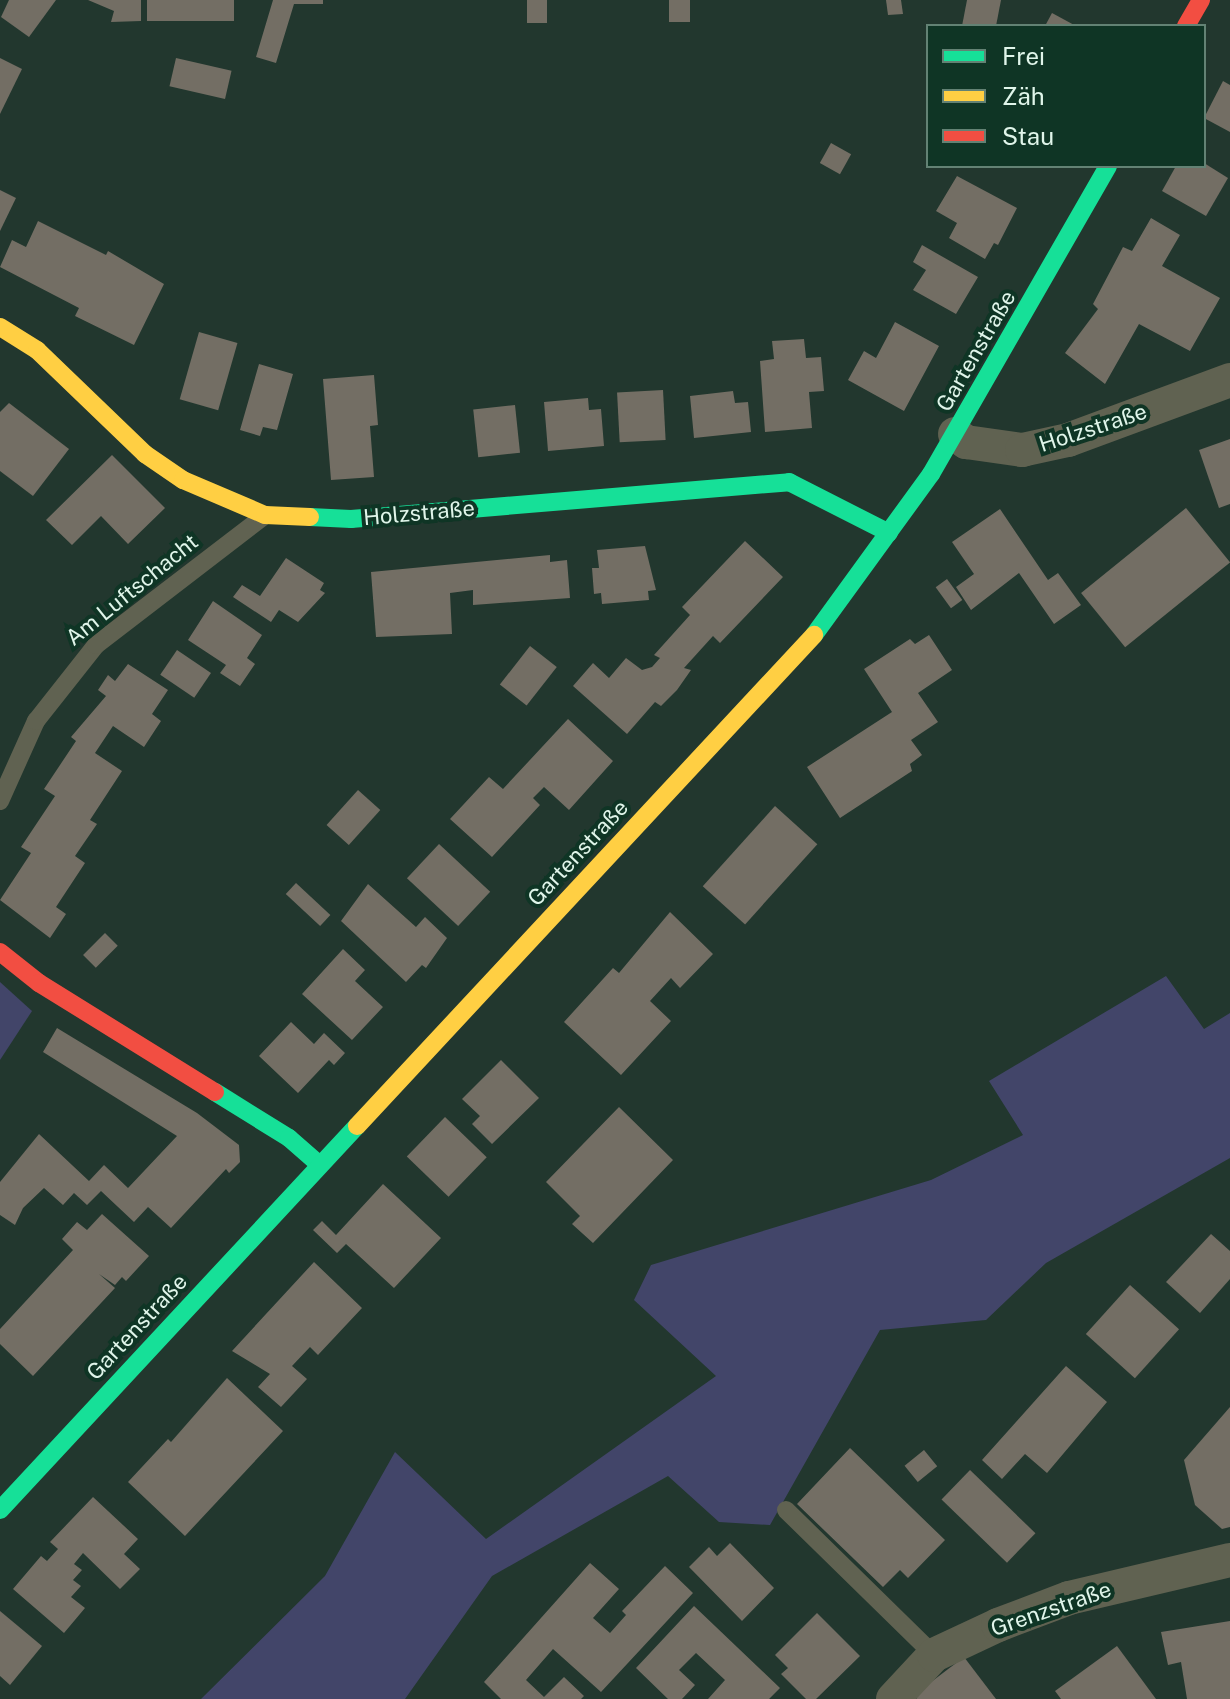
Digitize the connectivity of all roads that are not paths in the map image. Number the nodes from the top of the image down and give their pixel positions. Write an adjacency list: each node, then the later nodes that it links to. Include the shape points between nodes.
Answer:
1 (1201, 0): 2 (street)
2 (1187, 24)
3 (1107, 168): 6 (street, Gartenstraße)
4 (0, 327): 7 (street, Holzstraße, via 37,350 145,454 183,480)
5 (1230, 380): 6 (street, Holzstraße, via 1068,440 1022,450 966,442)
6 (955, 434): 8 (street, Gartenstraße)
7 (265, 515): 8 (street, Holzstraße, via 351,519 789,482); 9 (lane, Am Luftschacht, via 96,645 36,721)
8 (889, 533): 11 (street, Gartenstraße, via 817,632)
9 (0, 801)
10 (0, 952): 11 (street, via 39,983 289,1138)
11 (320, 1165): 12 (street, Gartenstraße)
12 (0, 1510)
13 (786, 1510): 15 (lane)
14 (1230, 1560): 15 (street, Grenzstraße, via 1069,1598)
15 (934, 1655): 16 (street, Grenzstraße)
16 (893, 1699)

